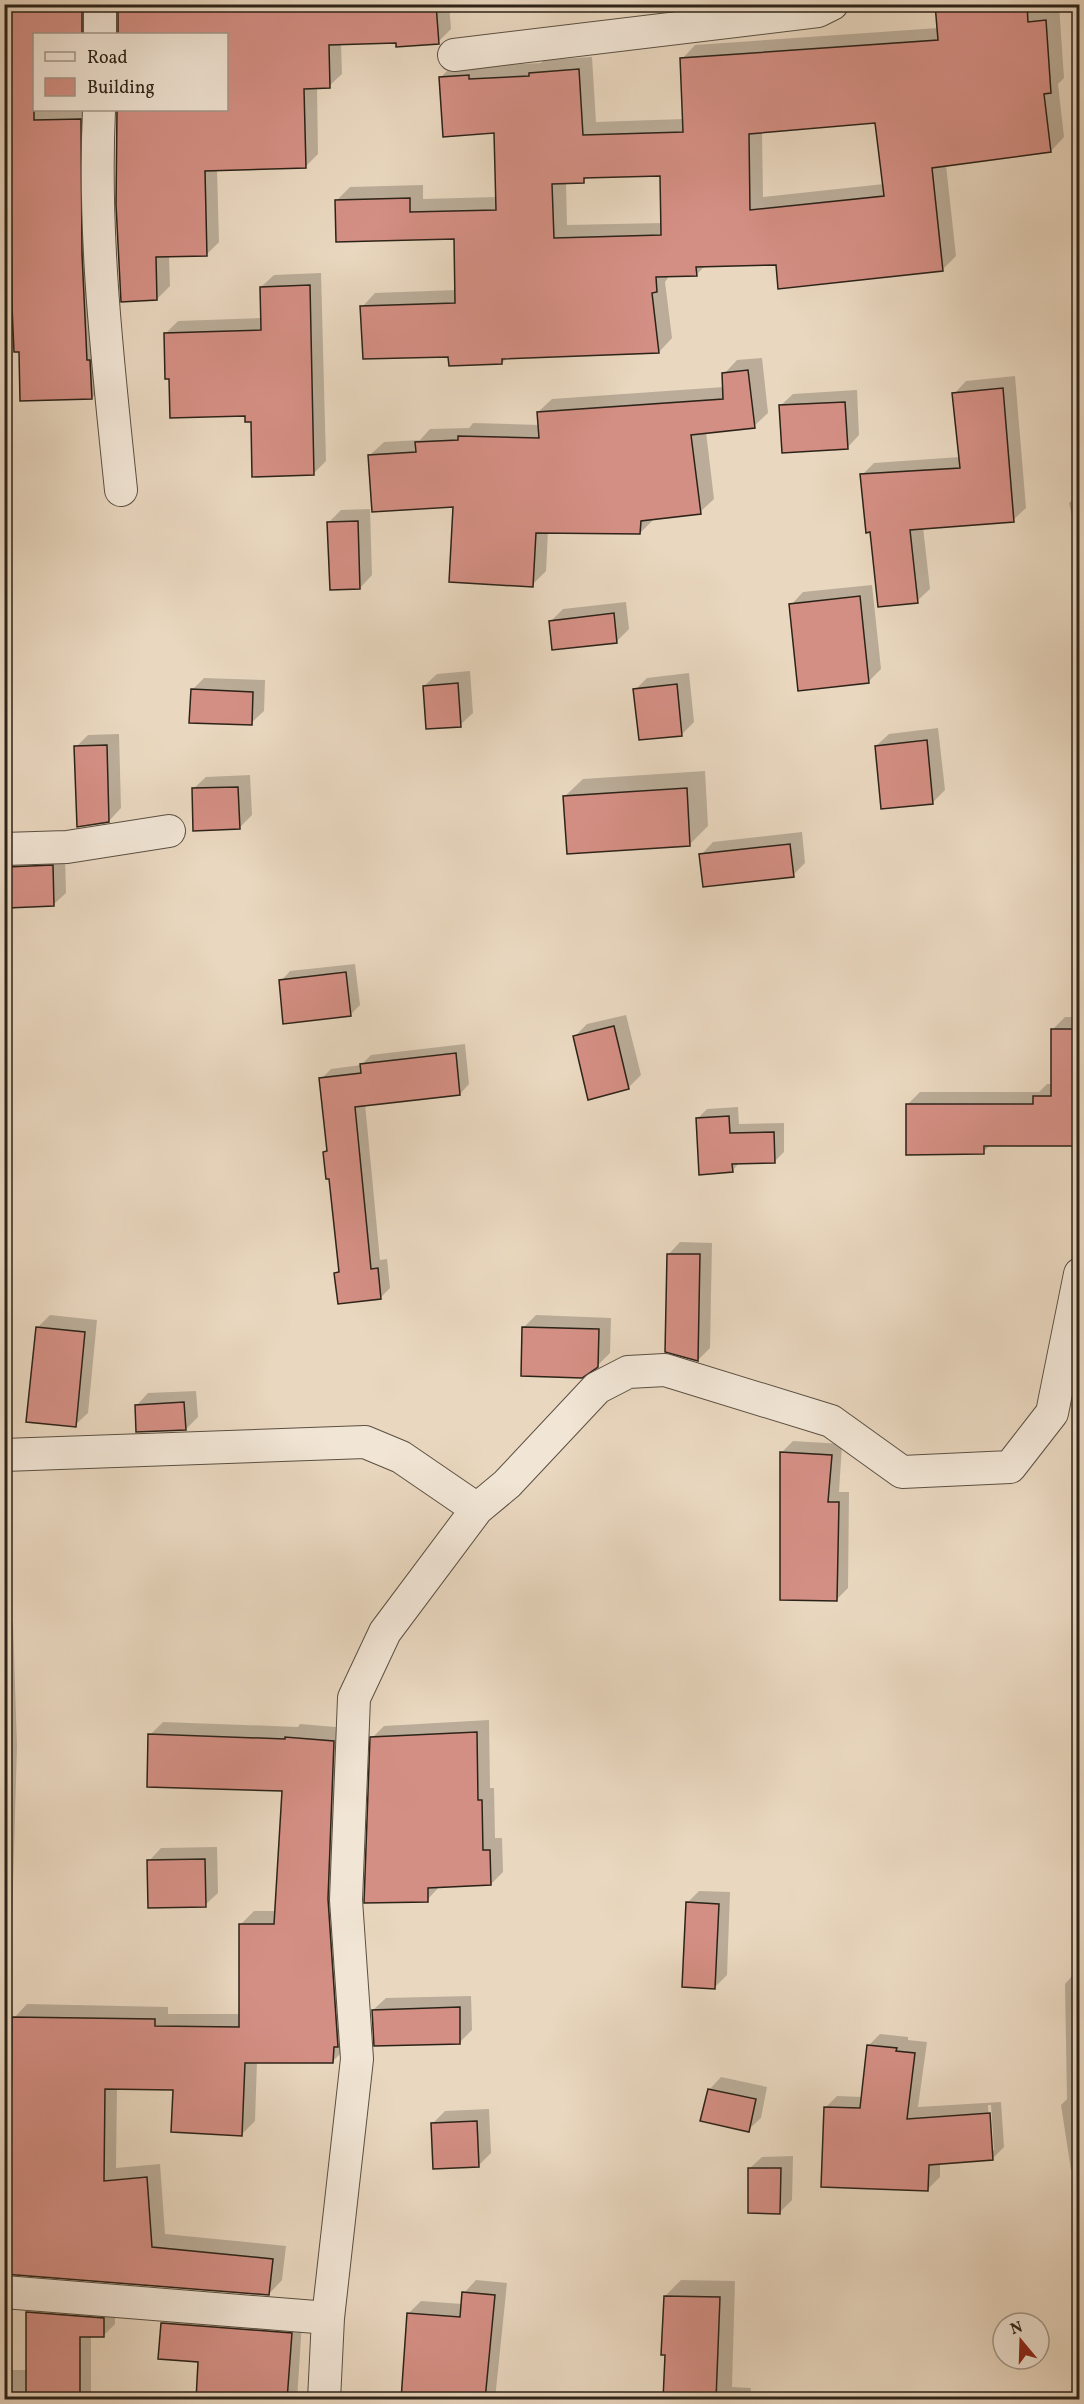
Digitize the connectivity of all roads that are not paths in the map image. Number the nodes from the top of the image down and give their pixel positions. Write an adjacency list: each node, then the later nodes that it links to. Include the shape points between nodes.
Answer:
1 (100, 4): 3 (street)
2 (832, 4): 4 (street, via 818,11)
3 (100, 33)
4 (454, 55)
5 (99, 111): 6 (street, via 100,265)
6 (121, 490)
7 (169, 831): 8 (street, via 67,847)
8 (4, 849)
9 (1080, 1274): 11 (street, via 1052,1413 1010,1467 902,1472 831,1421 665,1370 628,1372 597,1388 507,1484)
10 (4, 1455): 11 (street, via 365,1442 401,1457)
11 (477, 1509): 13 (street, via 385,1632 354,1698 346,1900 357,2059)
12 (4, 2292): 13 (street)
13 (328, 2318): 14 (street)
14 (324, 2400)

